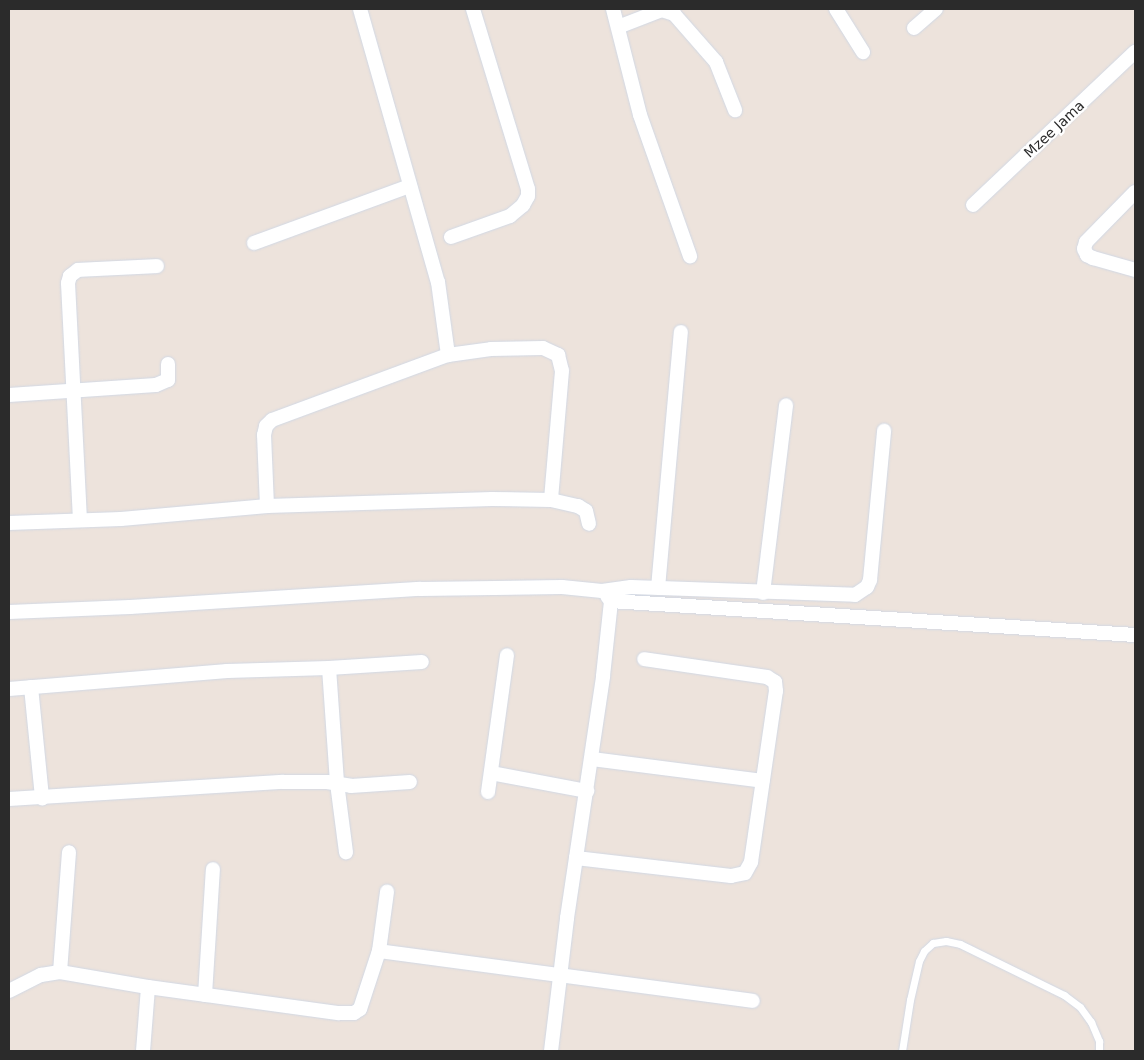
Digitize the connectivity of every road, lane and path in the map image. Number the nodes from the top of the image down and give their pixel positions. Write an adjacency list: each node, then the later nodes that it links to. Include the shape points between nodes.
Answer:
1 (360, 9): 11 (street)
2 (473, 9): 14 (street, via 528,196 523,206 510,216)
3 (613, 9): 6 (street)
4 (836, 9): 8 (street)
5 (936, 9): 7 (street)
6 (618, 27): 10 (street, via 662,10 674,14 716,62); 16 (street, via 640,115)
7 (914, 28)
8 (863, 52)
9 (1135, 52): 13 (street, Mzee Jama)
10 (735, 110)
11 (410, 186): 15 (street); 20 (street, via 438,282)
12 (1135, 192): 18 (street, via 1086,242 1084,249 1093,258)
13 (973, 205)
14 (451, 237)
15 (254, 243)
16 (690, 256)
17 (157, 266): 22 (street, via 78,270 70,276)
18 (1135, 270)
19 (681, 332): 31 (street)
20 (448, 355): 26 (street, via 491,349 543,348 558,355 562,371); 27 (street, via 272,420 264,434)
21 (168, 364): 22 (street, via 168,380 160,384)
22 (74, 392): 23 (street); 28 (street)
23 (9, 395)
24 (786, 405): 32 (street)
25 (884, 431): 32 (street, via 874,558 867,587 855,595)
26 (550, 500): 27 (street); 30 (street, via 583,508)
27 (268, 506): 28 (street)
28 (80, 520): 29 (street)
29 (9, 523)
30 (589, 524)
31 (658, 588): 32 (street); 33 (street, via 631,587)
32 (763, 593)
33 (607, 596): 34 (street, via 562,587 420,589); 35 (street); 42 (street)
34 (9, 612)
35 (1135, 636)
36 (507, 655): 43 (street)
37 (644, 659): 44 (street, via 773,679 776,691)
38 (422, 662): 39 (street)
39 (329, 668): 40 (street, via 227,671); 46 (street)
40 (31, 687): 41 (street); 49 (street)
41 (9, 689)
42 (592, 759): 44 (street); 47 (street)
43 (491, 773): 47 (street); 48 (street)
44 (763, 781): 53 (street, via 751,862 749,870 741,875)
45 (410, 782): 46 (street)
46 (337, 784): 49 (street, via 311,781 263,783); 52 (street)
47 (587, 791): 53 (street)
48 (488, 792)
49 (42, 798): 50 (street)
50 (9, 799)
51 (69, 852): 57 (street)
52 (346, 852)
53 (576, 858): 58 (street)
54 (213, 869): 61 (street)
55 (387, 892): 56 (street)
56 (380, 951): 58 (street); 61 (street, via 360,1009 354,1013)
57 (60, 972): 59 (street); 60 (street, via 41,975)
58 (562, 975): 62 (street); 64 (street)
59 (148, 987): 61 (street); 63 (street)
60 (9, 992)
61 (204, 994)
62 (753, 1001)
63 (143, 1051)
64 (550, 1051)
65 (902, 1051): 66 (lane, via 919,961 933,943 946,941 960,944 1064,995 1080,1007 1091,1022 1099,1041)
66 (1099, 1051)

